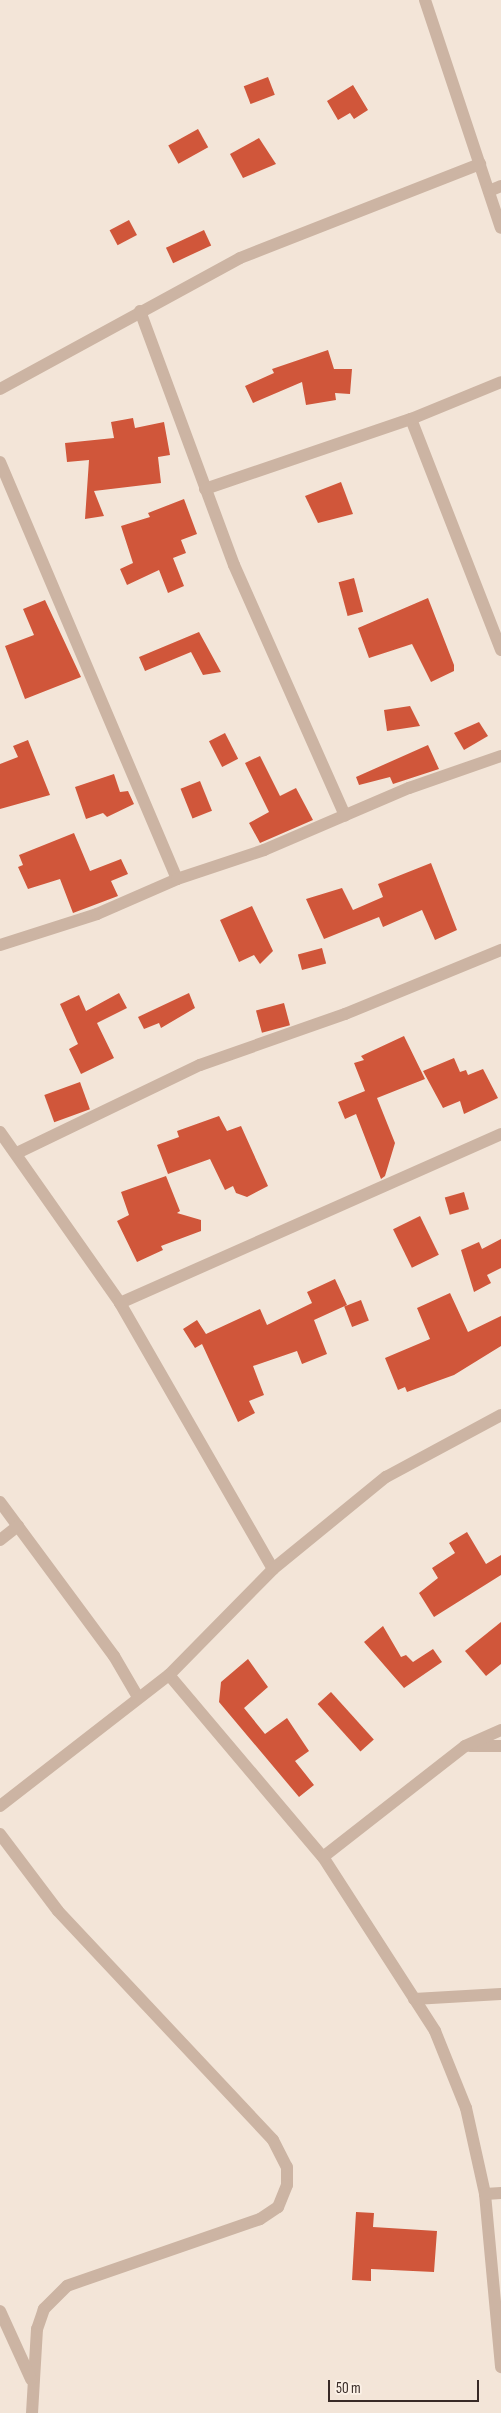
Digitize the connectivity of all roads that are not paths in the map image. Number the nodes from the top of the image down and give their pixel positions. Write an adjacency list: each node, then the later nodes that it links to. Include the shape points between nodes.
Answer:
1 (425, 0): 2 (street)
2 (480, 164): 3 (street); 5 (street, via 240,258)
3 (495, 188): 4 (street)
4 (501, 228)
5 (140, 311): 7 (street); 10 (street)
6 (501, 382): 8 (street)
7 (0, 389)
8 (411, 419): 10 (street); 11 (street)
9 (0, 462): 14 (street)
10 (206, 489): 13 (street, via 234,566)
11 (501, 650)
12 (501, 756): 13 (street, via 409,788)
13 (345, 816): 14 (street, via 264,850)
14 (177, 879): 15 (street, via 98,914)
15 (0, 943)
16 (501, 950): 19 (street, via 345,1014 200,1065)
17 (0, 1132): 19 (street)
18 (501, 1134): 20 (street, via 177,1274)
19 (17, 1153): 20 (street)
20 (120, 1303): 25 (street)
21 (501, 1415): 25 (street, via 386,1477)
22 (0, 1502): 23 (street)
23 (18, 1526): 24 (street); 27 (street, via 114,1656)
24 (0, 1540)
25 (273, 1569): 26 (street)
26 (169, 1675): 27 (street); 33 (street)
27 (138, 1697): 31 (street)
28 (501, 1730): 29 (street)
29 (466, 1746): 30 (street); 33 (street)
30 (501, 1746)
31 (0, 1806)
32 (0, 1834): 40 (street, via 58,1912 273,2140 287,2166 287,2185 278,2207 260,2219 67,2286 44,2309 37,2329)
33 (323, 1857): 35 (street)
34 (501, 1994): 35 (street)
35 (414, 1999): 37 (street, via 435,2031 466,2108)
36 (501, 2193): 37 (street)
37 (485, 2194): 39 (street)
38 (1, 2314): 40 (street)
39 (501, 2367)
40 (32, 2381): 41 (street)
41 (32, 2413)

